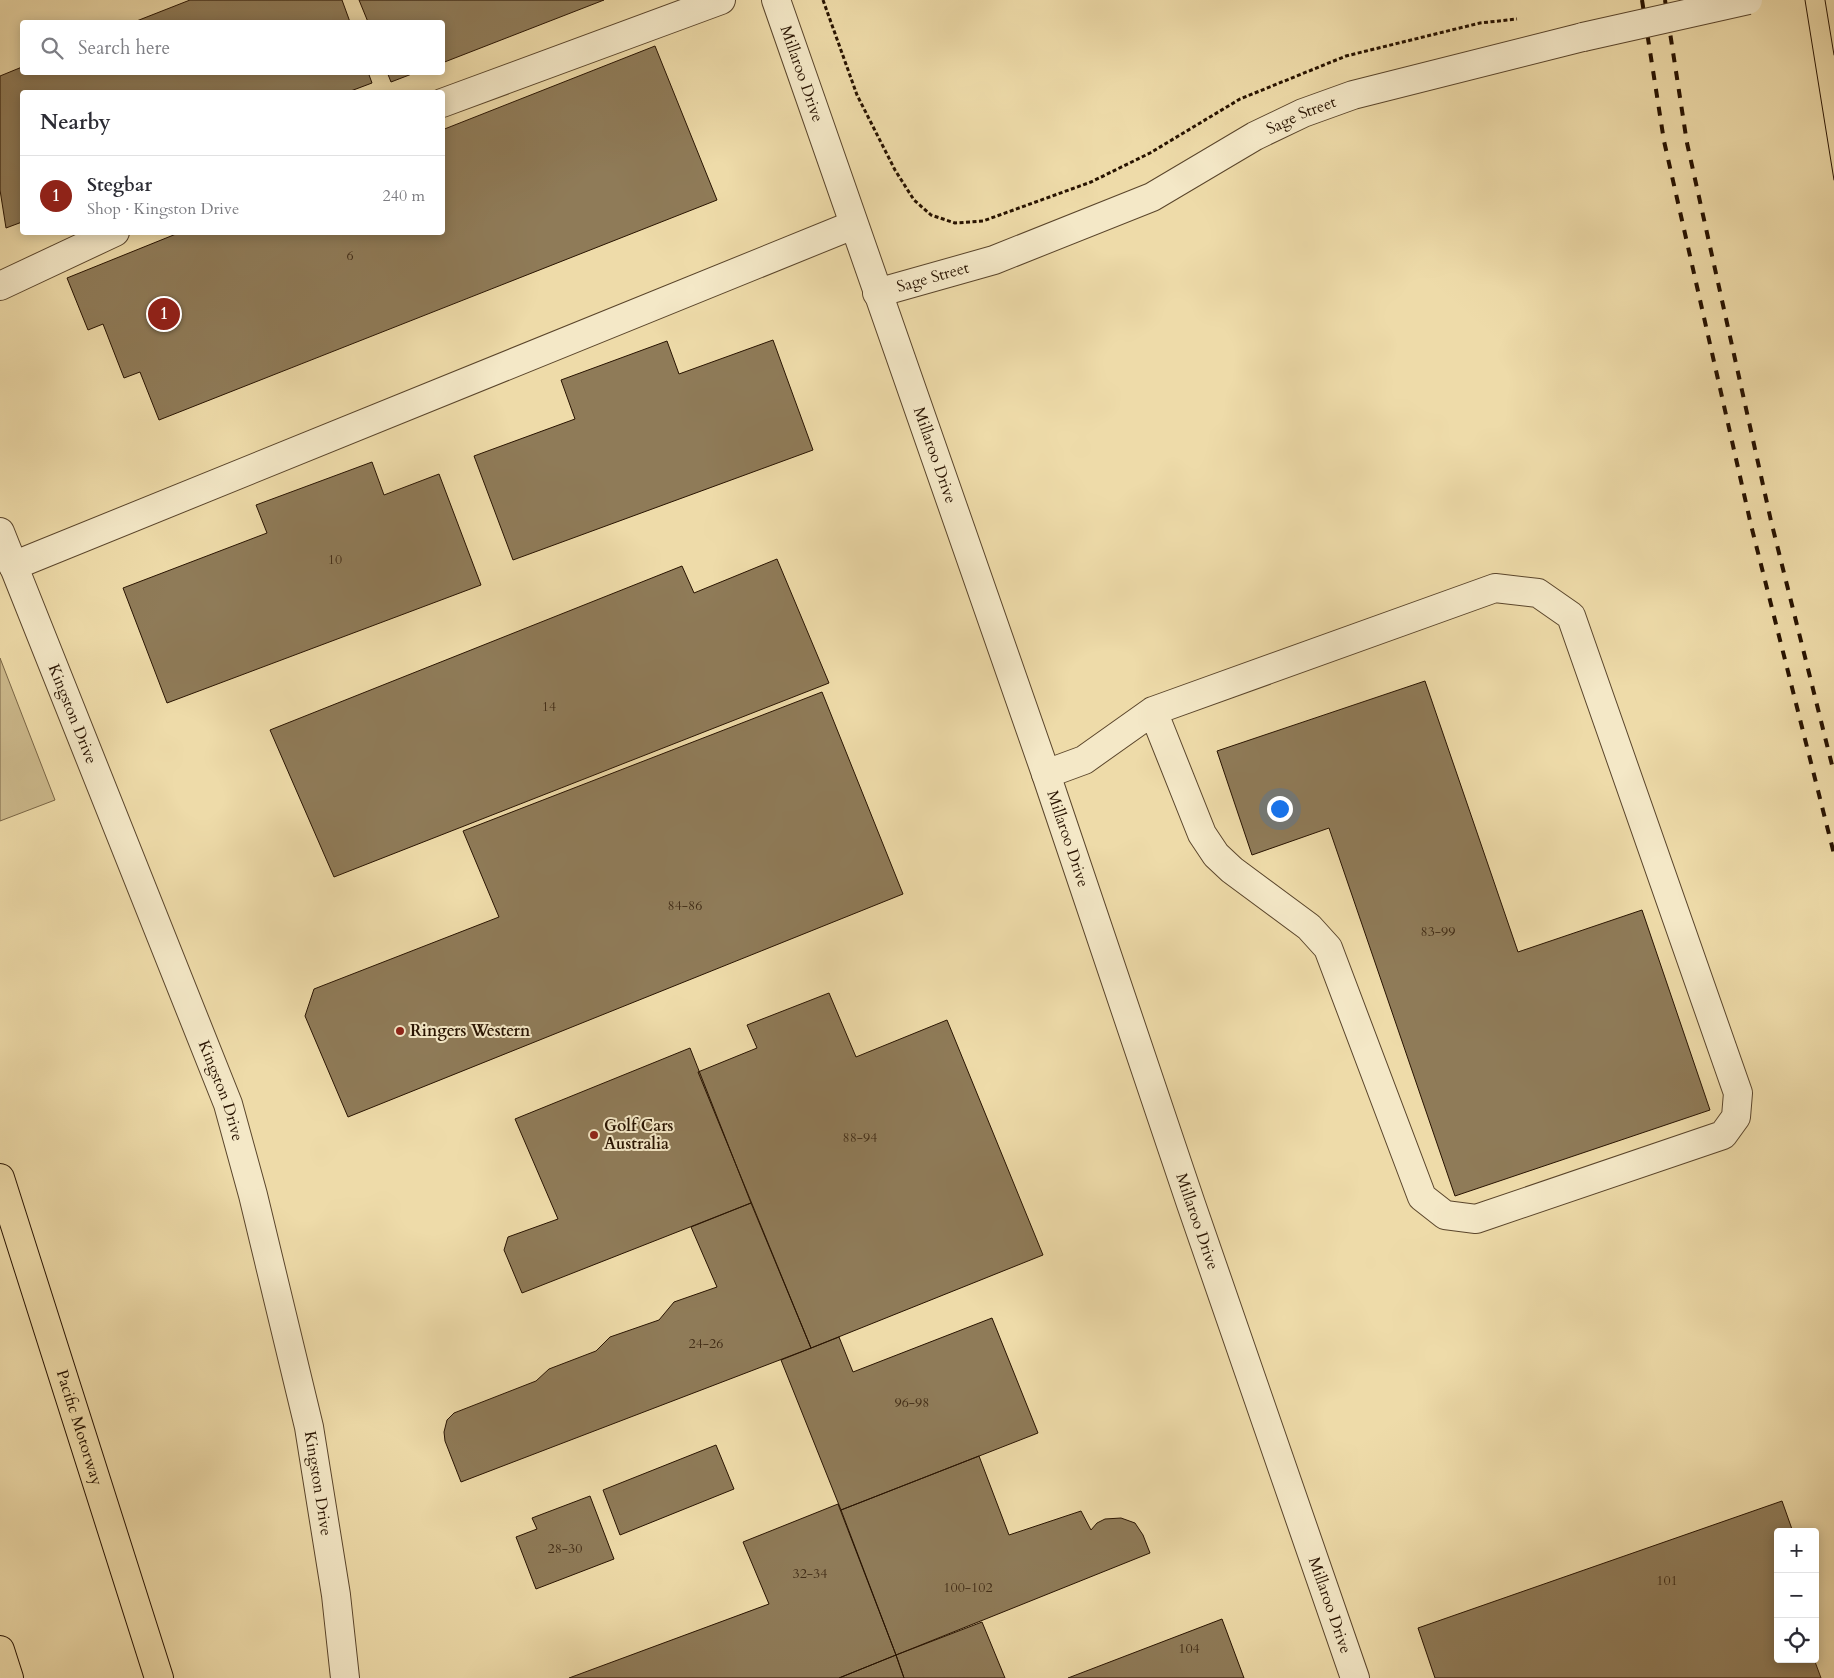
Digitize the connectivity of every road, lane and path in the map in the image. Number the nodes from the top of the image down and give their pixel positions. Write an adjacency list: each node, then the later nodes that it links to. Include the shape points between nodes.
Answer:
1 (722, 0): 6 (street)
2 (776, 0): 7 (street, Millaroo Drive)
3 (823, 0): 5 (path, via 857,95 895,170 914,200 931,214 955,223 983,221 1091,182 1150,153 1240,99 1346,56 1480,23)
4 (1748, 0): 10 (street, Sage Street, bridge, via 1354,95 1303,113 1255,136 1152,197 994,260)
5 (1518, 19)
6 (445, 102)
7 (853, 225): 10 (street, Millaroo Drive); 12 (street)
8 (108, 235): 9 (street)
9 (0, 286)
10 (877, 293): 14 (street, Millaroo Drive)
11 (0, 532): 12 (street, Kingston Drive)
12 (13, 566): 19 (street, Kingston Drive, via 228,1104 309,1427 336,1595)
13 (1153, 711): 13 (street, via 1495,588 1538,593 1571,616 1738,1093 1736,1117 1723,1135 1476,1219 1445,1215 1422,1197 1328,948 1308,927 1216,855 1202,834); 14 (street, via 1084,760)
14 (1046, 774): 20 (street, Millaroo Drive)
15 (0, 1178): 18 (highway, Pacific Motorway)
16 (0, 1650): 17 (highway)
17 (9, 1678)
18 (160, 1678)
19 (345, 1678)
20 (1355, 1678)

